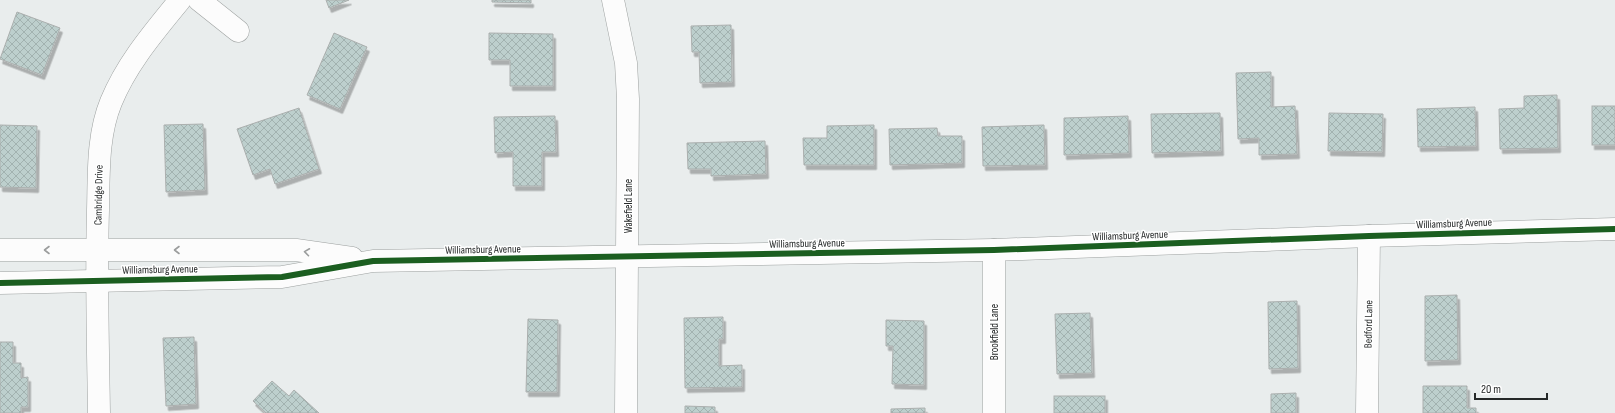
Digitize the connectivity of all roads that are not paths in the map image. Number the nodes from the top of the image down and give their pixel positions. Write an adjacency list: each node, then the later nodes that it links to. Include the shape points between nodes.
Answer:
1 (180, 0): 8 (street, Cambridge Drive, via 136,55 110,104 99,158)
2 (199, 0): 4 (street)
3 (613, 0): 10 (street, Wakefield Lane, via 626,63 628,99)
4 (238, 31)
5 (1615, 229): 6 (street, Williamsburg Avenue)
6 (1369, 236): 9 (street, Williamsburg Avenue); 17 (street, Bedford Lane)
7 (0, 250): 8 (street, Williamsburg Avenue, one-way to 7)
8 (97, 250): 11 (street, Williamsburg Avenue, one-way to 8, via 296,250); 12 (street, Cambridge Drive)
9 (994, 250): 10 (street, Williamsburg Avenue); 16 (street, Brookfield Lane)
10 (627, 256): 11 (street, Williamsburg Avenue); 15 (street, Wakefield Lane)
11 (373, 261): 12 (street, Williamsburg Avenue, via 282,277)
12 (97, 281): 13 (street, Williamsburg Avenue); 14 (street, Cambridge Drive)
13 (0, 283)
14 (99, 413)
15 (626, 413)
16 (994, 413)
17 (1367, 413)

